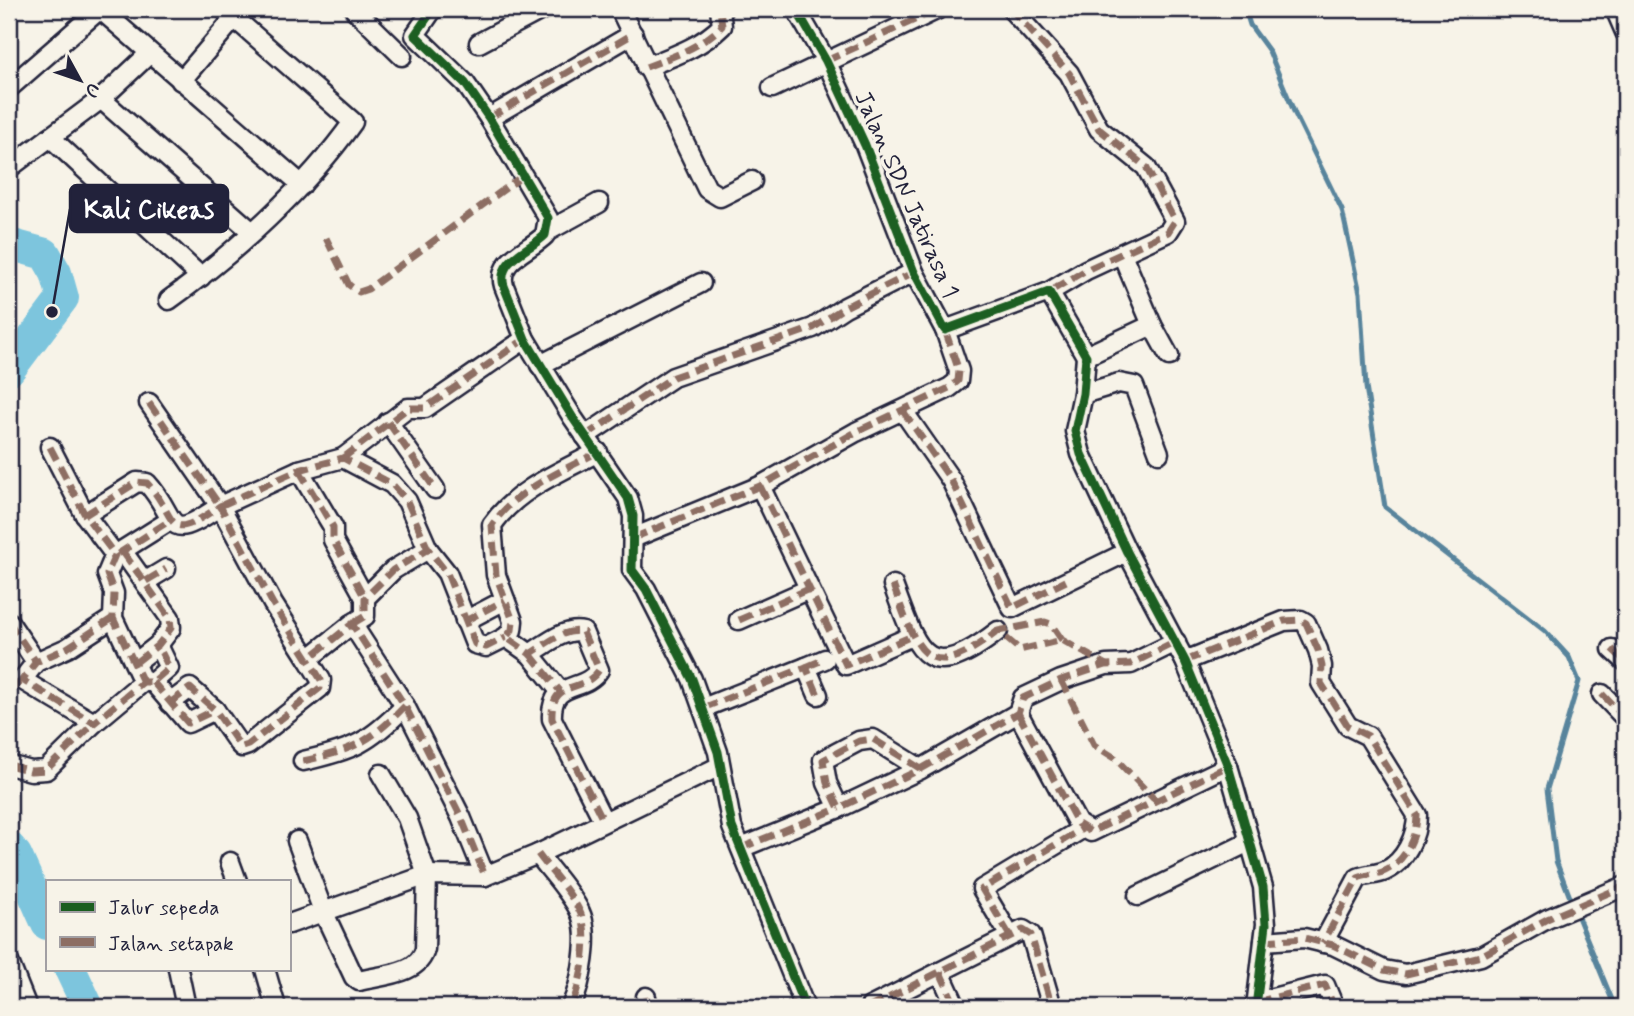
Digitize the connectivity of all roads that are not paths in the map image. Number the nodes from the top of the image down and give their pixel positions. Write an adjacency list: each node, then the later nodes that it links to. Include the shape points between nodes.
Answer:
1 (100, 9): 15 (street); 20 (street)
2 (355, 9): 16 (street)
3 (433, 9): 23 (street, via 415,35 466,83)
4 (543, 9): 14 (street)
5 (620, 9): 13 (street)
6 (720, 9): 18 (street, via 722,26 711,37)
7 (796, 9): 17 (street, Jalan SDN Jatirasa 1)
8 (938, 9): 17 (street)
9 (1011, 9): 31 (street, Jalan SDN Jatirasa 1, via 1069,73 1099,129 1146,167 1175,221 1168,232)
10 (1615, 9): 12 (street)
11 (233, 12): 19 (street); 27 (street, via 353,122)
12 (1625, 32)
13 (633, 34): 18 (street); 23 (street)
14 (479, 43)
15 (149, 54): 19 (street); 22 (street)
16 (402, 56)
17 (826, 61): 21 (street); 32 (street, Jalan SDN Jatirasa 1, via 865,145)
18 (646, 67): 26 (street, via 707,188 720,197)
19 (181, 81): 27 (street)
20 (9, 88)
21 (772, 88)
22 (102, 99): 24 (street); 29 (street)
23 (489, 118): 30 (street, via 548,218)
24 (50, 137): 25 (street); 33 (street)
25 (9, 168)
26 (752, 181)
27 (302, 185): 29 (street)
28 (599, 203): 30 (street)
29 (251, 231): 33 (street)
30 (548, 231): 39 (street, via 502,272)
31 (1122, 254): 35 (street, Jalan SDN Jatirasa 1); 37 (street)
32 (914, 272): 38 (street, Jalan SDN Jatirasa 1); 47 (street, via 813,328 673,377)
33 (201, 277): 36 (street)
34 (701, 283): 42 (street)
35 (1049, 292): 38 (street, Jalan SDN Jatirasa 1); 40 (street)
36 (169, 300)
37 (1152, 325): 40 (street); 41 (street)
38 (945, 330): 45 (street, via 959,371 958,382)
39 (525, 340): 42 (street); 46 (street, via 425,408 408,408)
40 (1086, 356): 43 (street)
41 (1169, 356)
42 (540, 365): 47 (street)
43 (1083, 394): 50 (street, via 1119,383 1134,386); 60 (street, via 1075,431 1081,454)
44 (149, 402): 55 (street)
45 (903, 411): 53 (street); 60 (street, via 951,480 1013,607)
46 (388, 422): 51 (street); 54 (street)
47 (585, 436): 49 (street)
48 (50, 447): 56 (street)
49 (598, 453): 58 (street, via 628,498); 67 (street, via 519,496 503,508 492,525 496,575)
50 (1159, 453)
51 (343, 458): 52 (street); 59 (street, via 392,484 407,501)
52 (299, 470): 55 (street); 66 (street, via 333,527 333,540)
53 (760, 486): 58 (street); 65 (street)
54 (435, 489)
55 (220, 506): 57 (street, via 191,526); 79 (street)
56 (85, 515): 57 (street, via 138,482 152,490); 61 (street)
57 (169, 521): 61 (street)
58 (633, 538): 92 (street, via 632,570 682,657)
59 (428, 549): 66 (street, via 393,570); 70 (street, via 447,573)
60 (1127, 552): 76 (street)
61 (119, 554): 63 (street); 68 (street, via 107,574 114,593)
62 (166, 569): 63 (street)
63 (146, 581): 77 (street, via 170,618 171,628)
64 (893, 585): 74 (street)
65 (809, 589): 69 (street); 74 (street, via 846,665)
66 (365, 598): 72 (street, via 365,616)
67 (505, 600): 70 (street); 75 (street, via 513,621)
68 (113, 618): 82 (street); 83 (street)
69 (739, 620)
70 (465, 621): 75 (street, via 480,646)
71 (9, 622): 82 (street)
72 (352, 624): 79 (street); 91 (street)
73 (998, 631): 74 (street, via 979,646 937,661 926,656)
74 (912, 636)
75 (506, 637): 78 (street)
76 (1177, 642): 81 (street); 94 (street, via 1130,664 1106,665 1061,680 1023,698)
77 (158, 645): 83 (street); 85 (street, via 169,668)
78 (530, 654): 87 (street); 87 (street, via 555,638 583,632 599,670 595,677)
79 (308, 659): 93 (street, via 321,680 320,688 248,746 238,743)
80 (825, 659): 84 (street)
81 (1185, 661): 100 (street); 120 (street, via 1284,621 1306,623 1322,666 1321,683 1348,726 1368,736 1417,815 1413,836 1401,858 1386,871 1358,878)
82 (36, 662): 86 (street)
83 (135, 663): 85 (street)
84 (806, 667): 89 (street); 92 (street)
85 (148, 682): 90 (street); 96 (street)
86 (15, 685): 96 (street)
87 (561, 691): 104 (street, via 552,706 552,719)
88 (1602, 694): 95 (street)
89 (818, 695)
90 (170, 704): 93 (street, via 188,723); 93 (street, via 190,688)
91 (405, 706): 97 (street, via 378,734 346,751); 112 (street)
92 (704, 708): 99 (street)
93 (215, 710)
94 (1018, 713): 101 (street); 105 (street)
95 (1625, 718)
96 (94, 723): 98 (street, via 46,770)
97 (303, 761)
98 (9, 765)
99 (720, 766): 104 (street); 108 (street, via 732,827)
100 (1228, 766): 105 (street, via 1091,832); 107 (street)
101 (921, 769): 103 (street); 103 (street, via 873,738 859,740 823,760)
102 (381, 774): 111 (street, via 407,818)
103 (839, 808): 108 (street)
104 (603, 820): 109 (street)
105 (1082, 830): 118 (street, via 982,888)
106 (297, 841): 116 (street)
107 (1249, 842): 115 (street); 119 (street, via 1264,887)
108 (741, 848): 125 (street)
109 (538, 854): 112 (street); 130 (street, via 584,925 581,984)
110 (230, 862): 113 (street)
111 (427, 875): 112 (street); 116 (street); 116 (street, via 425,949 415,967 359,981 350,972)
112 (485, 876)
113 (237, 880)
114 (1625, 886): 120 (street, via 1547,919 1481,956 1406,974 1384,970)
115 (1138, 896)
116 (323, 911): 117 (street)
117 (290, 924)
118 (1010, 936): 124 (street); 133 (street, via 1023,930 1031,934)
119 (1264, 941): 120 (street, via 1304,938); 126 (street)
120 (1323, 943)
121 (9, 962): 127 (street)
122 (177, 970): 128 (street)
123 (265, 970): 129 (street)
124 (940, 972): 131 (street); 132 (street)
125 (797, 1005)
126 (1256, 1005): 134 (street, via 1325,985)
127 (25, 1006)
128 (186, 1007)
129 (276, 1007)
130 (571, 1007)
131 (870, 1007)
132 (956, 1007)
133 (1052, 1007)
134 (1334, 1007)

